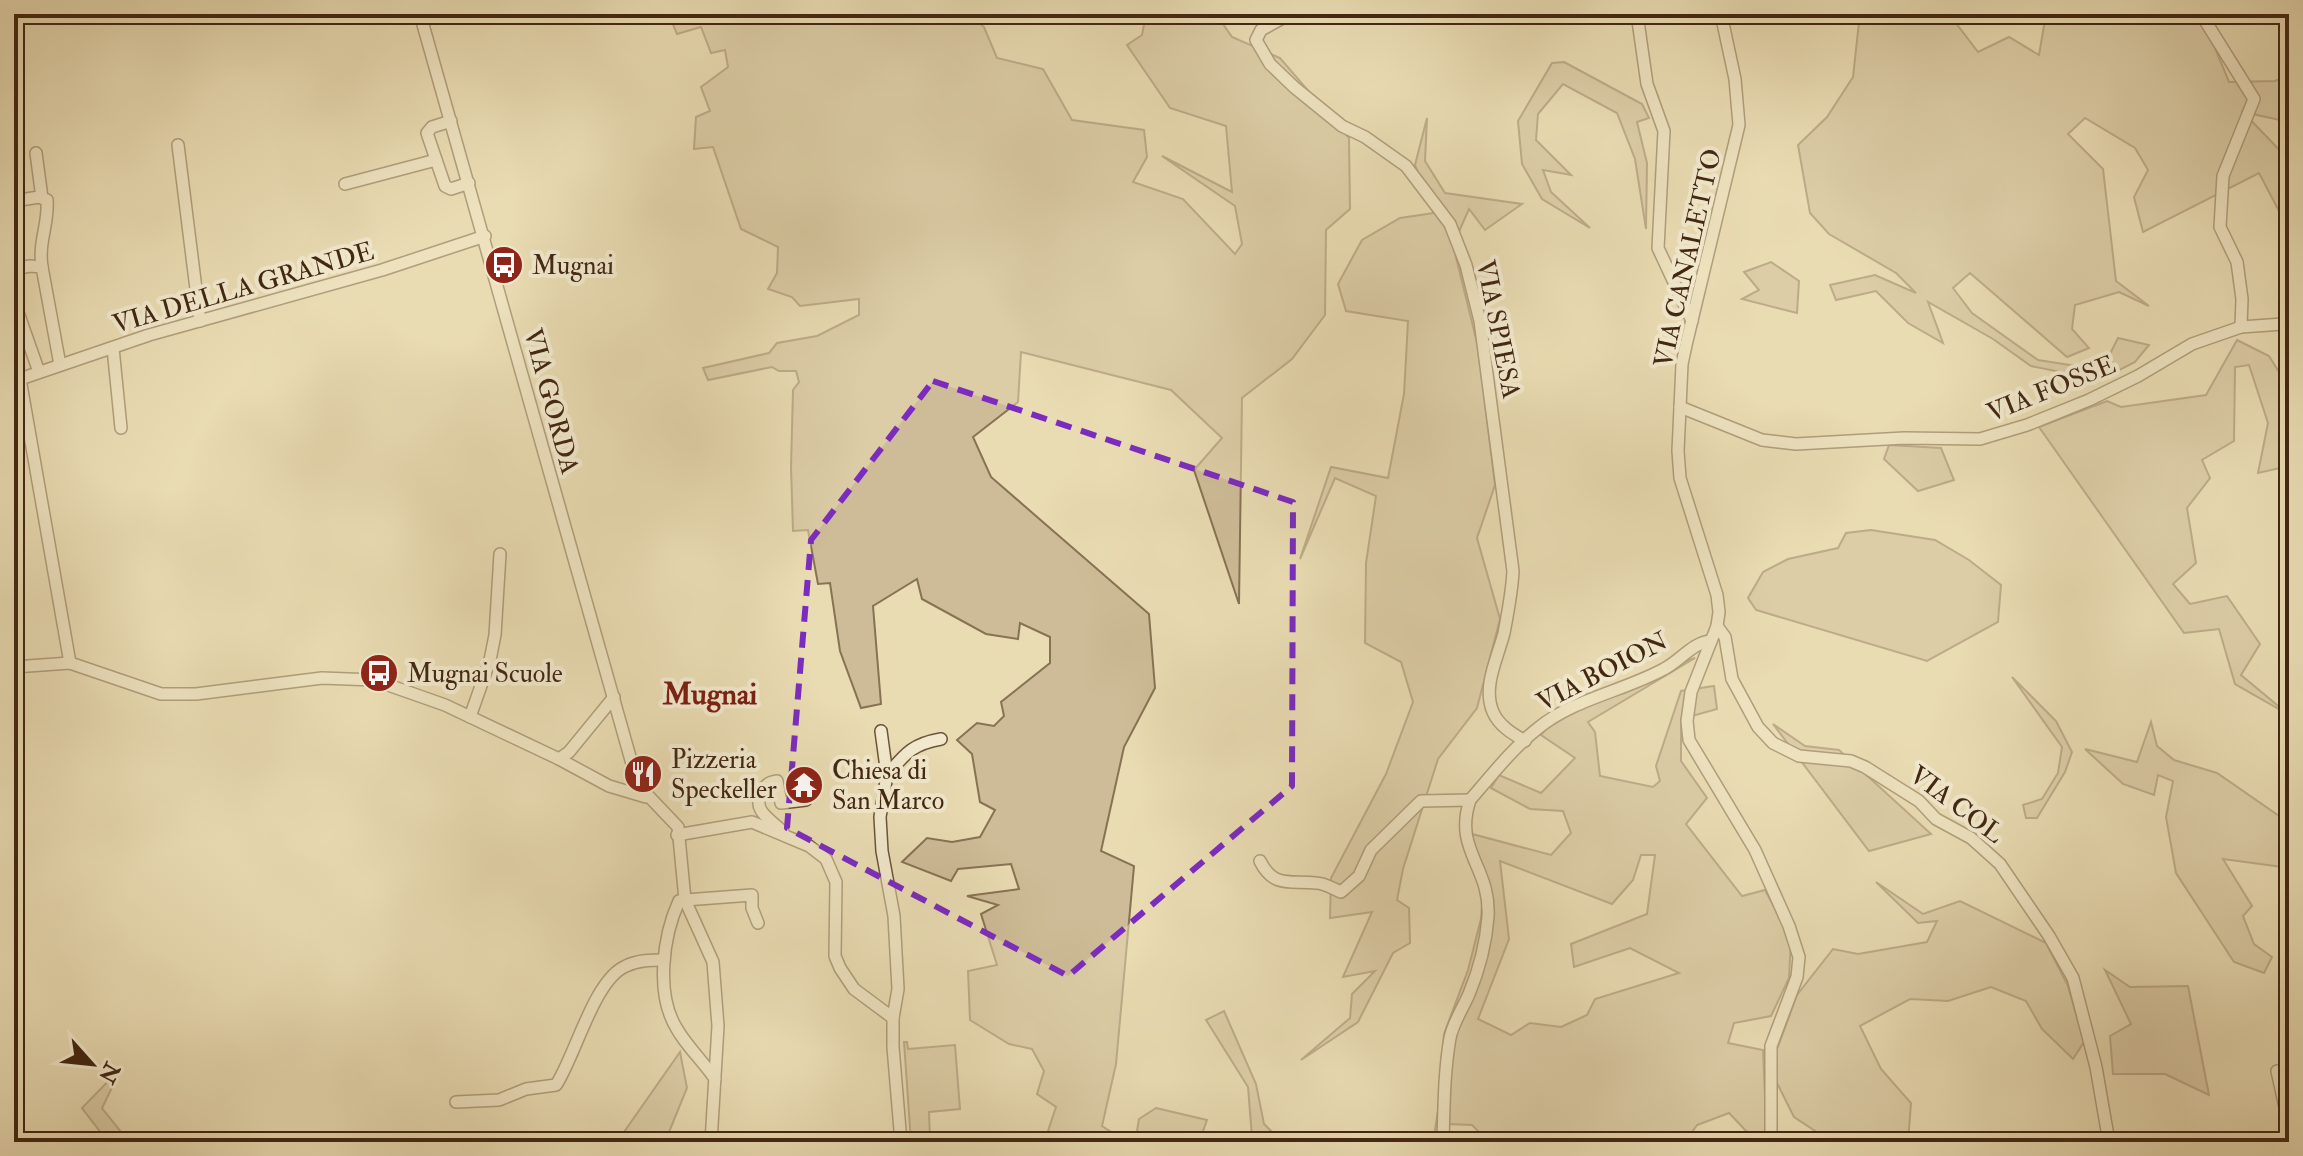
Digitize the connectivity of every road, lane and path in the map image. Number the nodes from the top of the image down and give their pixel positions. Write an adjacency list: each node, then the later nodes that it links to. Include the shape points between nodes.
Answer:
1 (420, 14): 6 (street, VIA GORDA)
2 (1290, 14): 37 (street, VIA SPIESA, via 1261,30 1256,40 1270,64 1342,126 1406,166 1450,224 1466,265 1482,335 1513,571 1489,699 1501,724)
3 (1637, 14): 19 (street, via 1647,84 1664,131 1658,248)
4 (1721, 14): 19 (street, VIA CANALETTO, via 1739,125)
5 (2201, 14): 21 (street, via 2254,99 2223,176 2220,227 2237,262)
6 (451, 121): 9 (street, via 428,131); 10 (street, VIA GORDA)
7 (178, 145): 18 (street)
8 (36, 153): 12 (street)
9 (436, 160): 10 (street, via 448,188); 11 (street)
10 (469, 183): 14 (street, VIA GORDA)
11 (345, 184)
12 (42, 198): 13 (street); 15 (street, via 48,212 41,237)
13 (14, 201)
14 (485, 236): 18 (street, VIA DELLA GRANDE); 33 (street, VIA GORDA)
15 (42, 267): 16 (street); 23 (street)
16 (14, 269)
17 (14, 301): 24 (street)
18 (200, 321): 22 (street, VIA DELLA GRANDE)
19 (1692, 321): 26 (street, VIA CANALETTO)
20 (2289, 326): 21 (street, VIA FOSSE)
21 (2241, 327): 26 (street, VIA FOSSE, via 2192,344 2089,400 1980,439 1785,443 1762,440)
22 (113, 348): 23 (street, VIA DELLA GRANDE); 27 (street)
23 (60, 365): 24 (street, VIA DELLA GRANDE)
24 (39, 372): 25 (street, VIA DELLA GRANDE)
25 (17, 378): 31 (street)
26 (1680, 407): 29 (street, VIA CANALETTO, via 1680,478 1717,595)
27 (121, 428)
28 (500, 554): 34 (street, via 495,635)
29 (1717, 626): 30 (street, VIA CANALETTO); 58 (street, VIA COL, via 1725,637 1732,679 1773,743 1799,756 1865,767 1971,838 2000,864 2073,978)
30 (1711, 641): 37 (street, VIA BOION, via 1638,683 1584,702); 57 (street, VIA CANALETTO, via 1691,692 1689,740 1755,850 1799,957 1797,977 1771,1046)
31 (70, 663): 32 (street); 34 (street, via 161,694 322,678 374,680)
32 (14, 667)
33 (614, 697): 38 (street); 40 (street, VIA GORDA, via 638,785)
34 (470, 717): 38 (street)
35 (881, 731): 39 (street)
36 (941, 739): 39 (street, via 909,750)
37 (1525, 741): 42 (street, VIA BOION)
38 (559, 759): 40 (street, via 609,786)
39 (887, 775): 49 (street, via 880,817 894,916 898,989)
40 (648, 797): 43 (street, via 678,827)
41 (806, 800): 44 (street, via 781,803 777,781 762,791 761,812)
42 (1470, 800): 45 (street, via 1421,801 1371,850 1359,876 1341,892 1320,883 1284,883 1266,873); 56 (street, via 1464,833 1487,888 1488,915 1475,980 1450,1035)
43 (677, 835): 44 (street, via 752,822); 46 (street)
44 (785, 836): 49 (street, via 826,859 836,882 835,956 840,968 854,989)
45 (1260, 861)
46 (685, 900): 47 (street, via 752,895); 48 (street, via 675,910); 51 (street, via 713,962)
47 (758, 923)
48 (664, 960): 51 (street, via 676,1028); 52 (street, via 623,966 605,984 556,1085 499,1100)
49 (893, 1018): 55 (street)
50 (2277, 1071): 53 (street)
51 (715, 1079): 54 (street)
52 (456, 1102)
53 (2289, 1125)
54 (711, 1142)
55 (901, 1142)
56 (1443, 1142)
57 (1771, 1142)
58 (2109, 1142)

